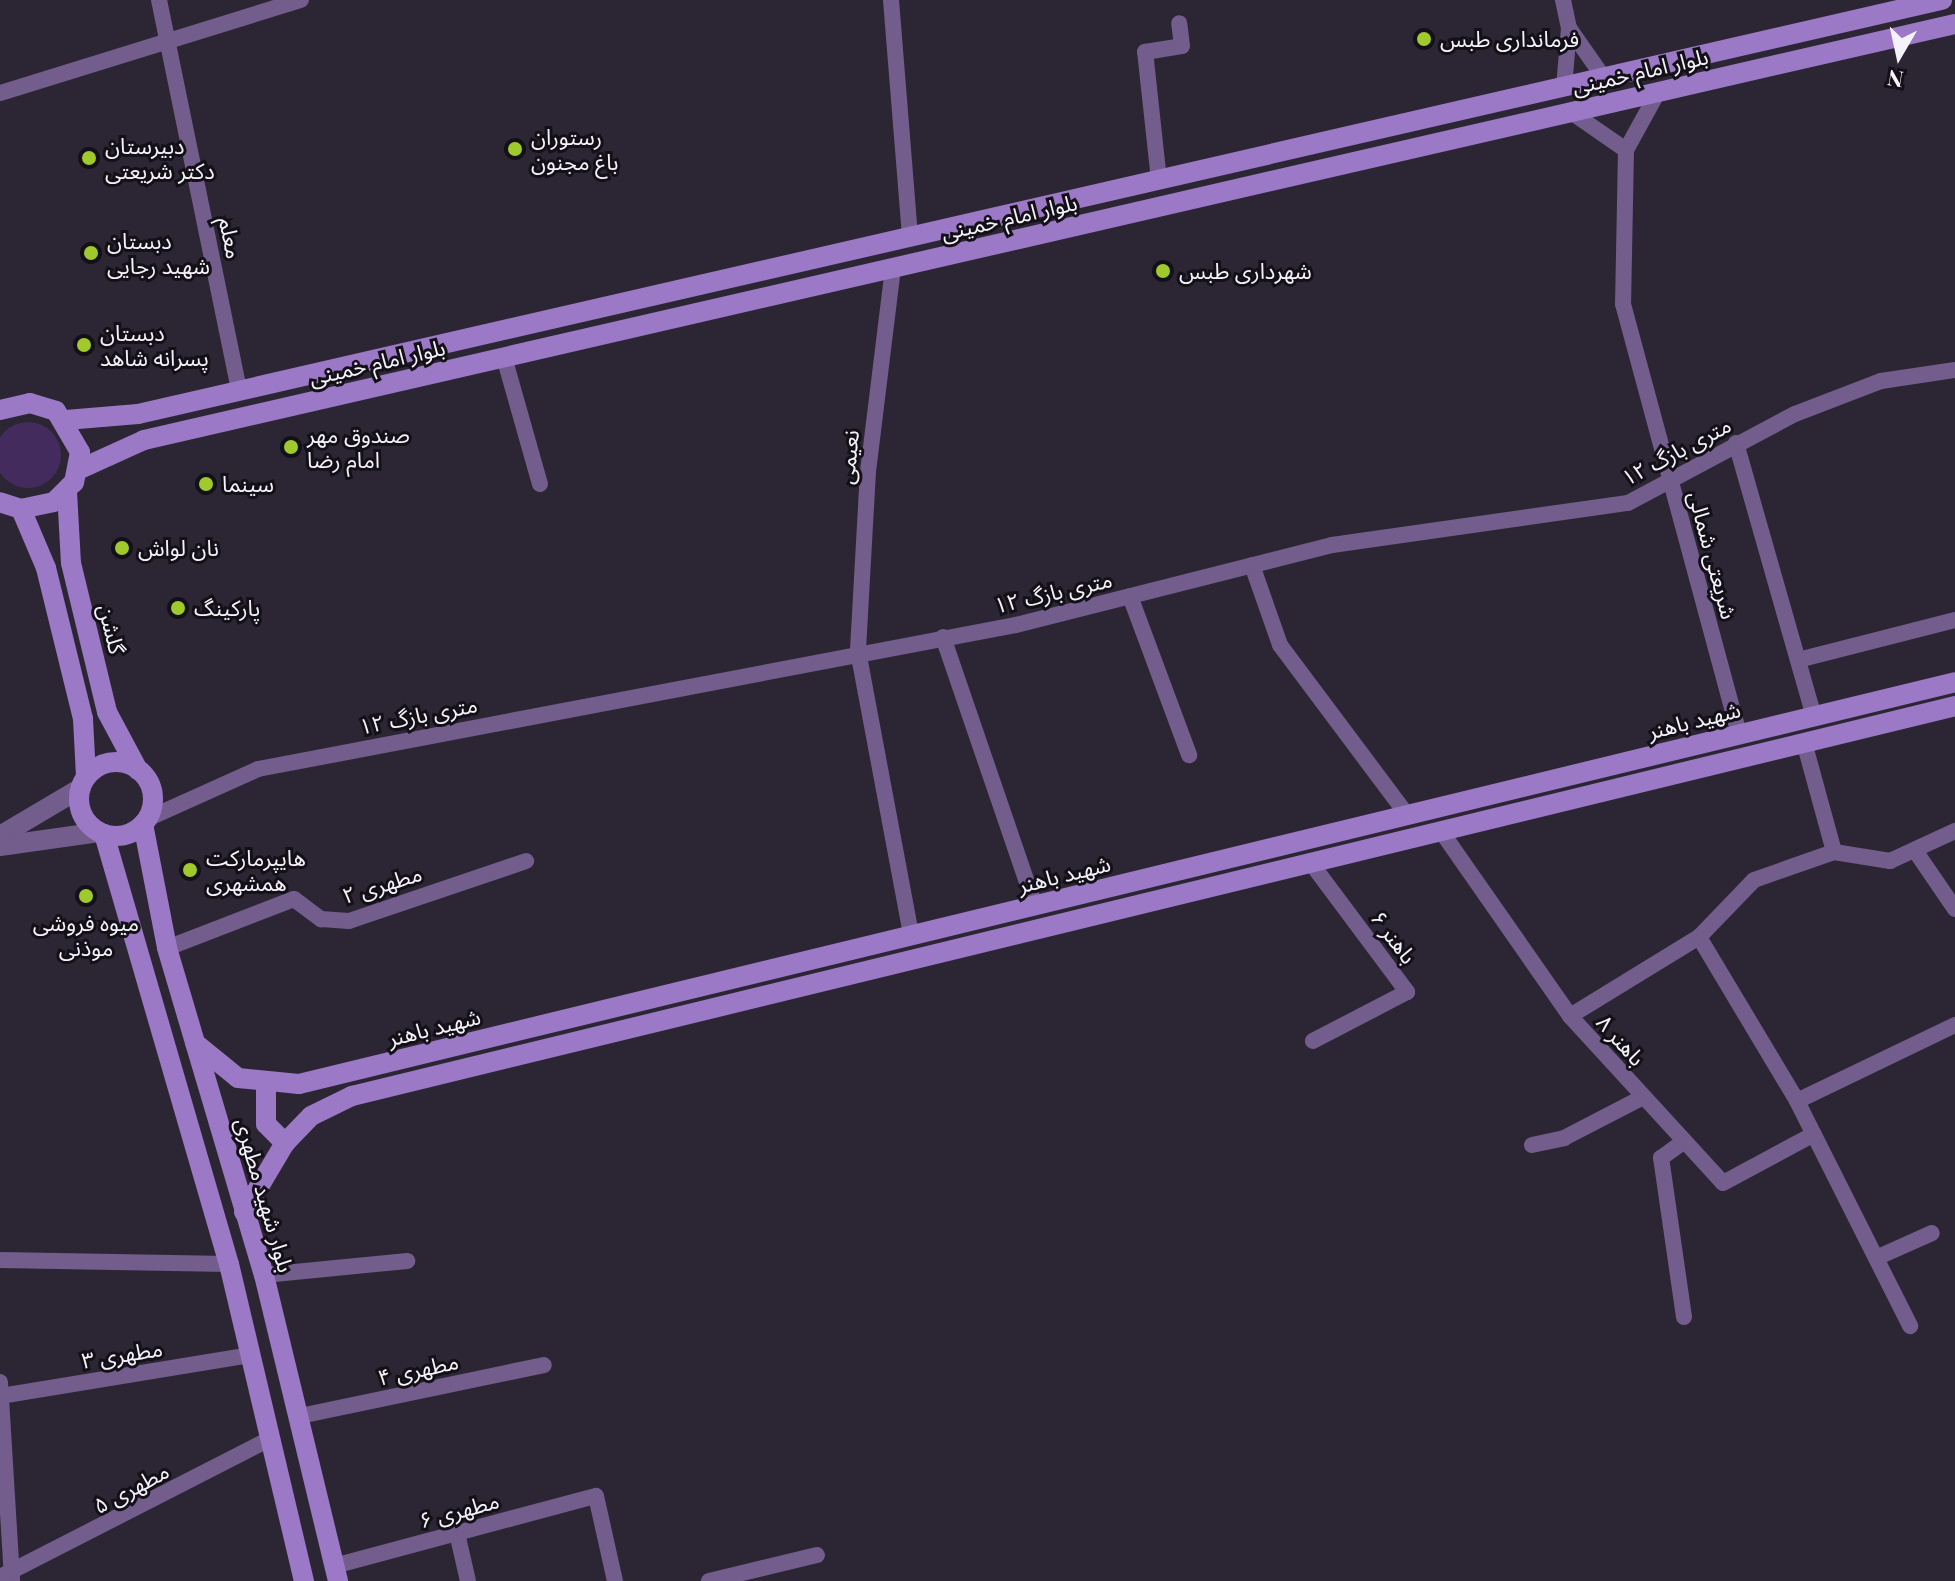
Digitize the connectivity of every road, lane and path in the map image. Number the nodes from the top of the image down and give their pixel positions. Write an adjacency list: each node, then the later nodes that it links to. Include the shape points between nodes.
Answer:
1 (159, 0): 9 (street, معلم)
2 (301, 0): 9 (street)
3 (891, 0): 19 (street)
4 (1563, 0): 8 (street)
5 (1942, 0): 10 (main road, بلوار امام خمینی)
6 (1179, 23): 18 (street, via 1182,46 1145,52)
7 (1955, 24): 12 (main road, بلوار امام خمینی)
8 (1569, 28): 10 (street); 11 (street)
9 (166, 36): 13 (street); 23 (street, معلم)
10 (1604, 78): 11 (main road, بلوار امام خمینی)
11 (1564, 87): 15 (main road, بلوار امام خمینی)
12 (1658, 92): 14 (main road, بلوار امام خمینی); 16 (street)
13 (0, 93)
14 (1571, 112): 16 (street); 17 (main road, بلوار امام خمینی)
15 (1394, 126): 17 (main road); 18 (main road, بلوار امام خمینی)
16 (1626, 150): 28 (street, شریعتی شمالی, via 1623,304)
17 (1400, 151): 20 (main road, بلوار امام خمینی)
18 (1159, 180): 19 (main road, بلوار امام خمینی)
19 (910, 237): 23 (main road, بلوار امام خمینی)
20 (893, 268): 21 (main road, بلوار امام خمینی); 37 (street, نعیمی, via 868,471)
21 (504, 357): 27 (main road, بلوار امام خمینی, via 144,440); 29 (street)
22 (1955, 370): 26 (street, ۱۲ متری بازگ, via 1881,381)
23 (239, 391): 25 (main road, بلوار امام خمینی, via 138,414)
24 (0, 410): 25 (main road, via 30,403)
25 (66, 420): 27 (main road, via 78,444)
26 (1736, 443): 28 (street, ۱۲ متری بازگ); 38 (street)
27 (78, 470): 30 (main road)
28 (1669, 481): 33 (street, ۱۲ متری بازگ, via 1628,503 1332,545); 42 (street, شریعتی شمالی)
29 (540, 484)
30 (67, 492): 32 (main road); 45 (main road, گلشن, via 71,563 107,712)
31 (0, 502): 32 (main road)
32 (21, 509): 46 (main road, via 46,568 75,689)
33 (1252, 565): 34 (street, ۱۲ متری بازگ); 47 (street, via 1280,645)
34 (1130, 596): 36 (street, ۱۲ متری بازگ); 44 (street)
35 (1955, 620): 38 (street)
36 (943, 637): 37 (street, ۱۲ متری بازگ); 58 (street)
37 (858, 651): 48 (street, ۱۲ متری بازگ, via 258,769); 60 (street, نعیمی)
38 (1798, 660): 41 (street)
39 (1955, 682): 41 (main road, شهید باهنر)
40 (1955, 706): 43 (main road)
41 (1814, 716): 42 (main road, شهید باهنر)
42 (1739, 734): 47 (main road, شهید باهنر)
43 (1804, 742): 49 (main road); 54 (street)
44 (1189, 755)
45 (138, 770): 46 (main road, via 116,763); 48 (main road, via 151,789)
46 (83, 782): 51 (main road, via 80,808); 52 (street)
47 (1407, 815): 58 (main road, شهید باهنر)
48 (145, 822): 51 (main road, via 125,835); 62 (main road, بلوار شهید مطهری)
49 (1441, 831): 57 (main road); 64 (street, باهنر ۸)
50 (1955, 831): 55 (street)
51 (102, 833): 53 (street); 80 (main road)
52 (0, 836)
53 (0, 846)
54 (1834, 852): 55 (street, via 1869,862); 61 (street, via 1754,880)
55 (1916, 852): 59 (street)
56 (526, 861): 62 (street, مطهری ۲, via 349,921 321,919 294,899)
57 (1311, 863): 63 (main road); 66 (street, باهنر ۶, via 1407,992)
58 (1035, 905): 60 (main road, شهید باهنر)
59 (1955, 909)
60 (911, 935): 63 (main road); 68 (main road, شهید باهنر, via 299,1084)
61 (1699, 937): 64 (street); 70 (street)
62 (167, 948): 67 (main road, بلوار شهید مطهری)
63 (917, 959): 73 (main road, via 352,1096 311,1116)
64 (1570, 1016): 69 (street, باهنر ۸)
65 (1954, 1029): 70 (street)
66 (1313, 1041)
67 (195, 1043): 68 (main road, شهید باهنر, via 214,1064); 75 (main road, بلوار شهید مطهری)
68 (266, 1085): 73 (main road, via 262,1111)
69 (1643, 1097): 72 (street, باهنر ۸); 74 (street, via 1564,1138)
70 (1797, 1101): 71 (street)
71 (1814, 1134): 72 (street, باهنر ۸, via 1723,1183); 77 (street)
72 (1684, 1141): 82 (street, via 1661,1158)
73 (285, 1143): 75 (main road)
74 (1532, 1145)
75 (244, 1212): 81 (main road, بلوار شهید مطهری)
76 (1932, 1233): 77 (street)
77 (1876, 1258): 83 (street)
78 (0, 1260): 80 (street)
79 (407, 1261): 81 (street)
80 (229, 1264): 84 (main road)
81 (264, 1275): 88 (main road, بلوار شهید مطهری)
82 (1684, 1317)
83 (1910, 1326)
84 (250, 1355): 87 (street, مطهری ۳); 89 (main road)
85 (544, 1365): 88 (street, مطهری ۴)
86 (0, 1382): 87 (street)
87 (0, 1396): 93 (street)
88 (300, 1416): 92 (main road, بلوار شهید مطهری)
89 (270, 1439): 93 (street, مطهری ۵); 94 (main road)
90 (457, 1533): 92 (street, مطهری ۶); 95 (street); 96 (street, مطهری ۶, via 596,1496)
91 (817, 1555): 97 (street)
92 (336, 1574)
93 (8, 1578)
94 (304, 1581)
95 (468, 1581)
96 (615, 1581)
97 (709, 1581)

